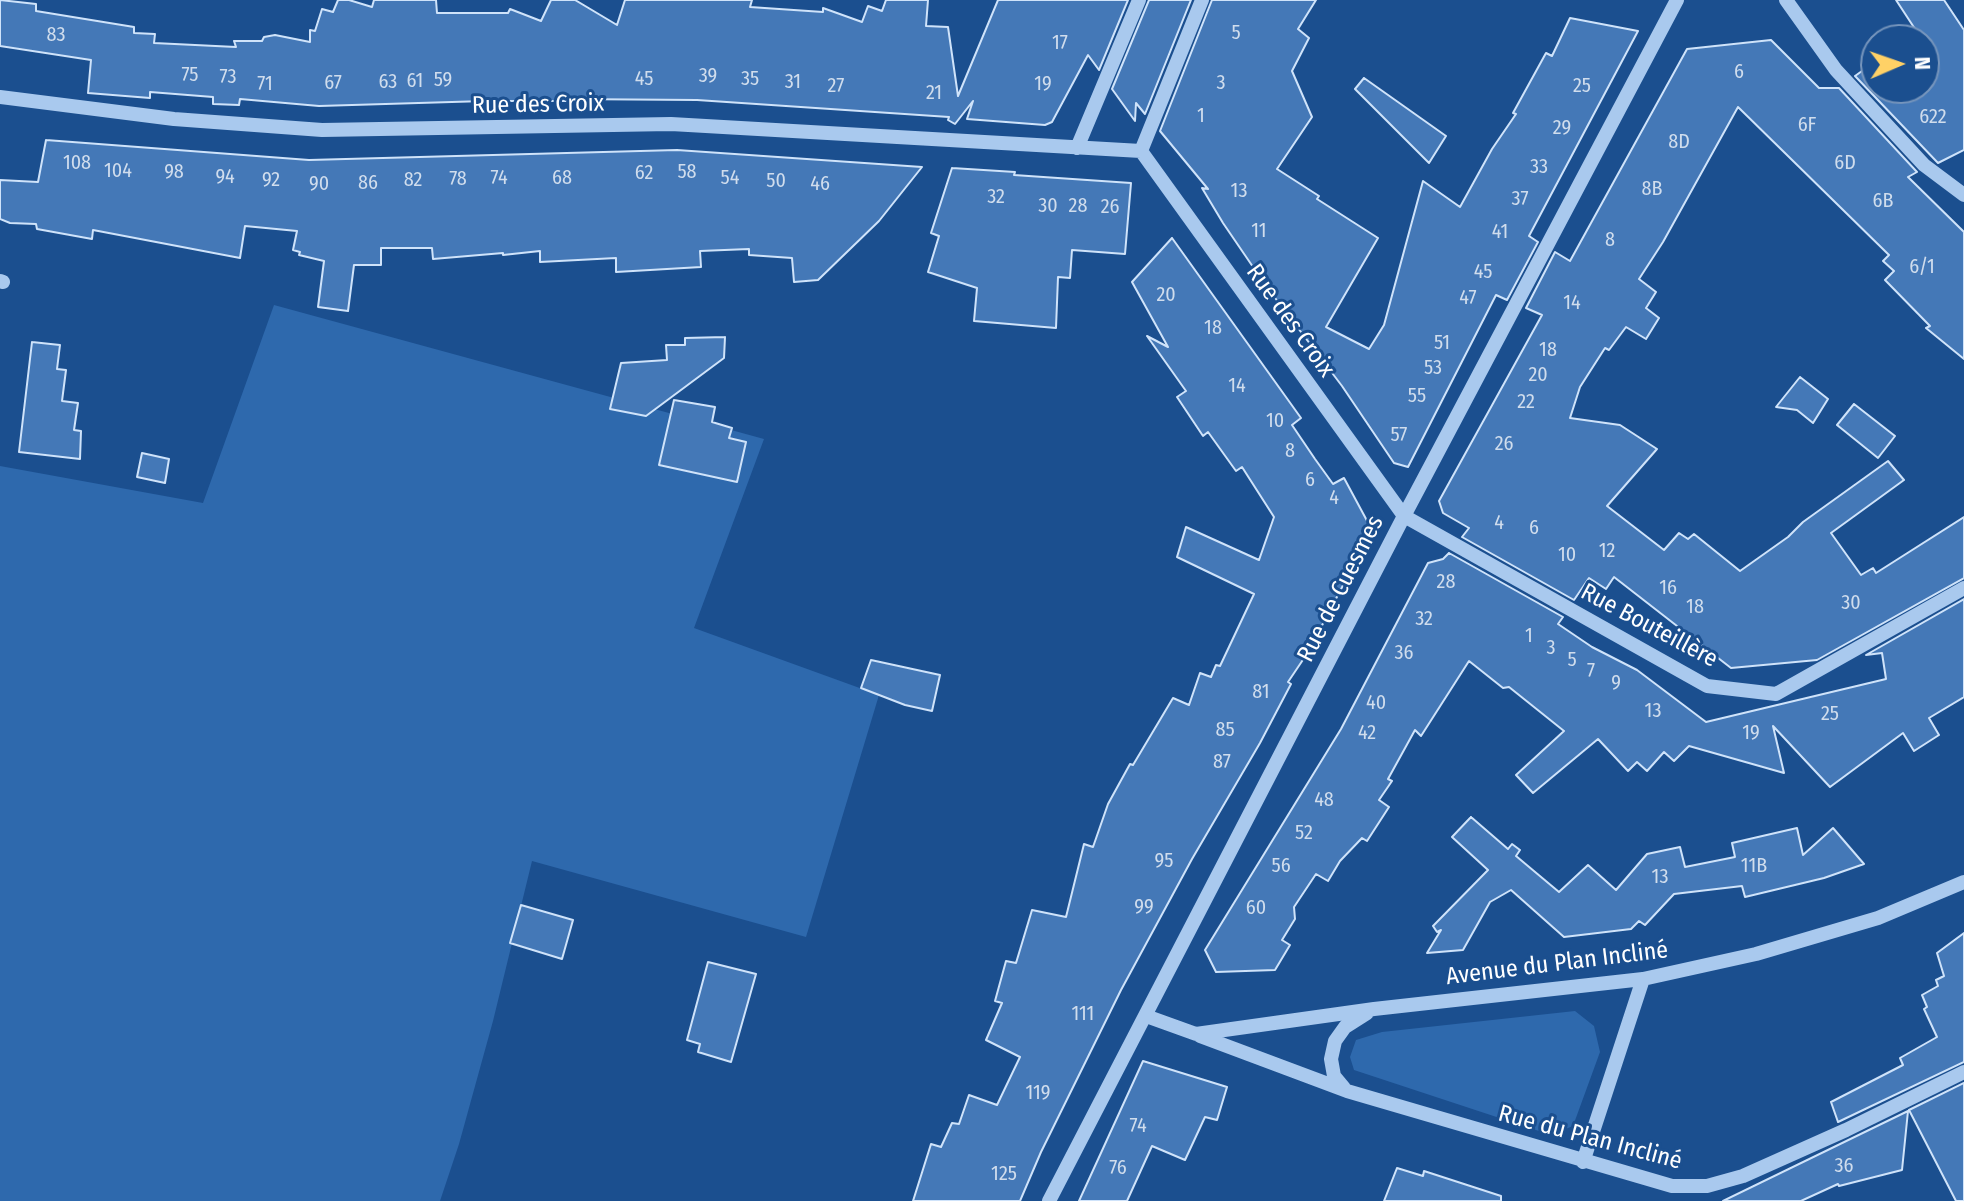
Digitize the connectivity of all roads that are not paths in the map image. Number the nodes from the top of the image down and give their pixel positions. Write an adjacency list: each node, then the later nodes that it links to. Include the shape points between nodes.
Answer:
1 (1139, 0): 6 (street)
2 (1202, 0): 7 (street)
3 (1677, 0): 9 (street, Rue de Cuesmes)
4 (1786, 0): 8 (street, via 1836,70 1924,165)
5 (0, 97): 6 (street, Rue des Croix, via 174,119 322,130 671,124)
6 (1077, 148): 7 (street, Rue des Croix)
7 (1141, 151): 9 (street, Rue des Croix)
8 (1964, 195)
9 (1404, 516): 10 (street, Rue Bouteillère, via 1707,686 1776,694); 14 (street, Rue de Cuesmes)
10 (1964, 588)
11 (1964, 882): 12 (street, Avenue du Plan Incliné, via 1878,918 1756,954)
12 (1643, 979): 13 (street, Avenue du Plan Incliné); 18 (street)
13 (1374, 1009): 15 (street, Avenue du Plan Incliné); 17 (street, via 1345,1027 1335,1041 1334,1076)
14 (1146, 1016): 15 (street, Avenue du Plan Incliné); 19 (street, Rue de Cuesmes)
15 (1196, 1034): 17 (street, Rue du Plan Incliné)
16 (1964, 1072): 18 (street, Rue du Plan Incliné, via 1743,1176 1707,1186 1672,1186)
17 (1347, 1091): 18 (street, Rue du Plan Incliné)
18 (1583, 1162)
19 (1049, 1201)

